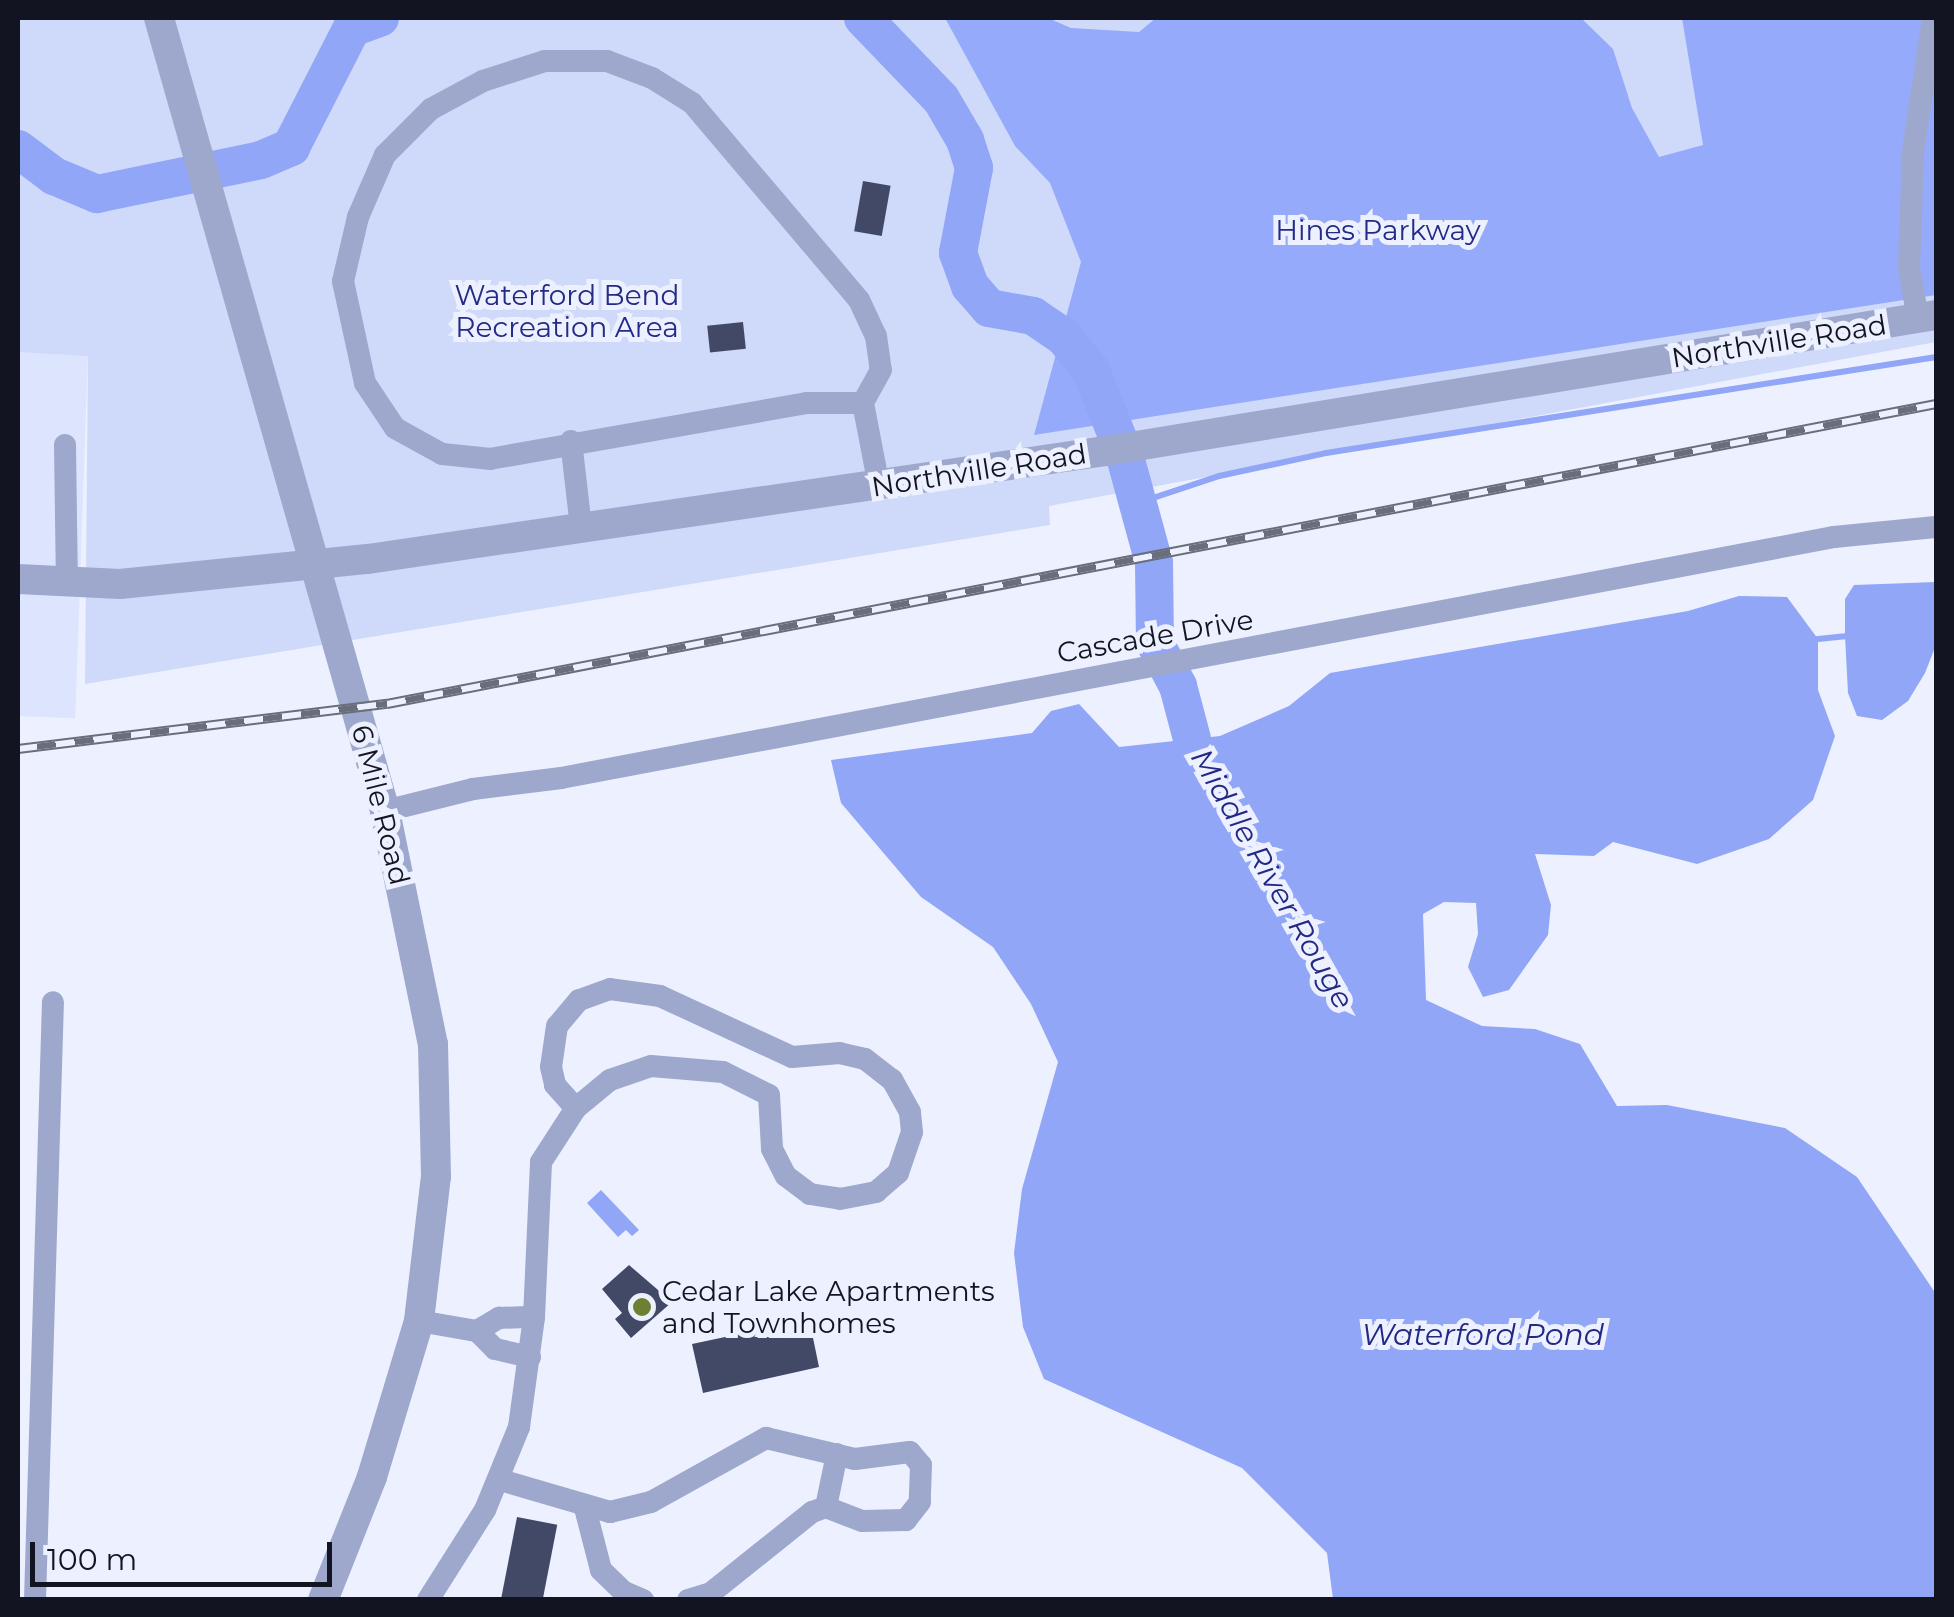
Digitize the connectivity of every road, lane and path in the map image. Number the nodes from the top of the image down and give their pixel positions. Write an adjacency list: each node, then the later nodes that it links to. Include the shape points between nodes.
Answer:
1 (159, 18): 10 (street, 6 Mile Road)
2 (1933, 18): 3 (street, via 1913,151 1909,268)
3 (1927, 317): 7 (street, Northville Road)
4 (863, 404): 5 (street, via 807,402); 5 (street, via 881,370 876,336 859,300 692,103 652,78 607,62 545,61 483,81 431,109 385,155 358,217 344,281 364,383 395,428 442,454 490,459); 7 (street)
5 (571, 441): 9 (street)
6 (65, 445): 12 (street)
7 (878, 486): 9 (street, Northville Road)
8 (1936, 527): 13 (street, Cascade Drive, via 1834,537 473,789)
9 (581, 528): 10 (street, Northville Road)
10 (315, 564): 12 (street, Northville Road, via 120,584); 13 (street, 6 Mile Road)
11 (18, 579): 12 (street, Northville Road)
12 (67, 582)
13 (385, 811): 19 (street, 6 Mile Road, via 434,1044 436,1176)
14 (54, 1002): 23 (street)
15 (792, 1057): 16 (street); 16 (street, via 840,1053 865,1059 892,1080 912,1132 898,1172 876,1192 840,1199 810,1194 786,1176 772,1150); 17 (street, via 660,996 610,988 579,1000 557,1026 551,1067 556,1085)
16 (769, 1095): 17 (street, via 723,1072 651,1066 610,1080)
17 (576, 1108): 18 (street, via 541,1162)
18 (534, 1316): 20 (street, via 499,1318); 21 (street)
19 (419, 1321): 20 (street); 29 (street, 6 Mile Road, via 372,1477)
20 (477, 1330): 21 (street, via 495,1348)
21 (530, 1357): 25 (street, via 519,1427)
22 (18, 1358): 23 (street)
23 (43, 1359): 28 (street)
24 (838, 1454): 26 (street); 26 (street, via 855,1459 910,1452 922,1465 922,1492 906,1520 892,1525); 27 (street, via 766,1438 651,1502 610,1512)
25 (500, 1480): 27 (street); 30 (street)
26 (826, 1507): 32 (street, via 789,1526 711,1593)
27 (585, 1508): 31 (street, via 601,1570)
28 (35, 1600)
29 (324, 1600)
30 (428, 1600)
31 (643, 1600)
32 (688, 1600)

